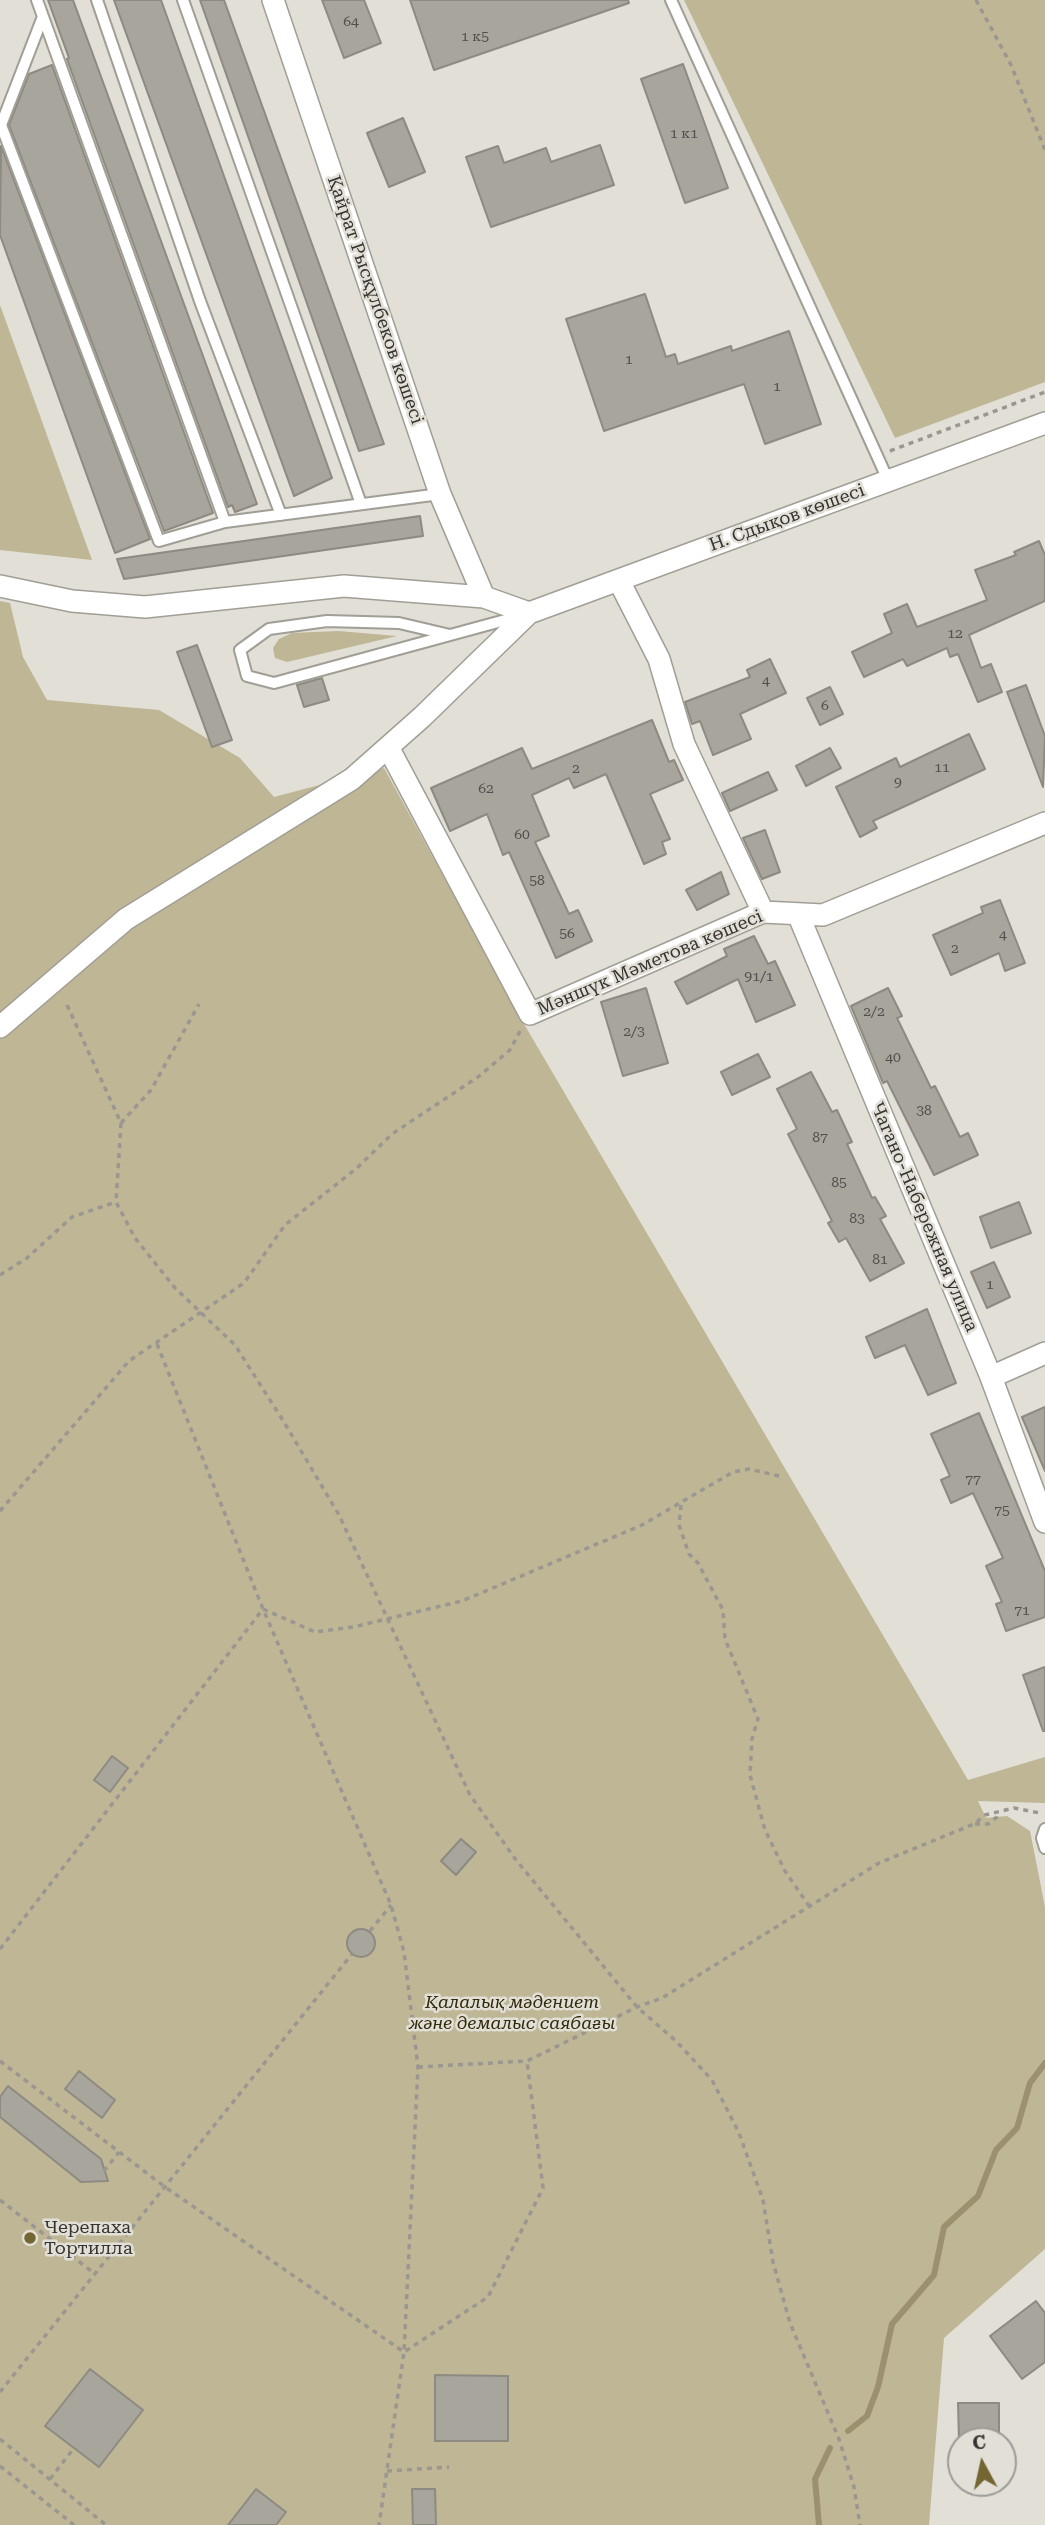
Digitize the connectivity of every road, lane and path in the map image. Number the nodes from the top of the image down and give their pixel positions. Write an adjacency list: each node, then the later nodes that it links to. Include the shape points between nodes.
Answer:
1 (37, 0): 7 (lane)
2 (97, 0): 15 (lane, via 200,301)
3 (183, 0): 14 (lane)
4 (273, 0): 13 (street, Қайрат Рысқұлбеков көшесі)
5 (671, 0): 11 (lane)
6 (976, 0): 8 (path, via 1012,65)
7 (42, 19): 16 (lane); 16 (lane, via 1,125 159,541)
8 (1045, 150)
9 (1045, 392): 11 (path)
10 (1045, 423): 12 (street, Н. Сдықов көшесі)
11 (874, 457): 12 (lane)
12 (888, 480): 17 (street, Н. Сдықов көшесі)
13 (440, 494): 14 (lane); 19 (street, Қайрат Рысқұлбеков көшесі)
14 (361, 504): 15 (lane)
15 (281, 514): 16 (lane)
16 (225, 522)
17 (619, 581): 20 (street, Н. Сдықов көшесі); 24 (street, via 659,659 684,744)
18 (0, 586): 19 (street, via 72,601 145,607 344,586)
19 (484, 597): 20 (street)
20 (529, 613): 21 (lane); 22 (street)
21 (450, 635): 21 (lane, via 399,623 327,621 269,629 240,650 247,676 274,683)
22 (388, 748): 28 (street); 29 (street, via 352,779 126,919)
23 (1045, 823): 25 (street, Мәншүк Мәметова көшесі, via 823,915)
24 (763, 912): 25 (street, Мәншүк Мәметова көшесі); 28 (street, Мәншүк Мәметова көшесі)
25 (798, 914): 36 (street, Чагано-Набережная улица)
26 (199, 1004): 30 (path, via 151,1090)
27 (67, 1005): 30 (path)
28 (530, 1014): 33 (path, via 510,1050 376,1147 357,1168 285,1225 244,1283)
29 (0, 1027)
30 (121, 1124): 31 (path)
31 (116, 1202): 32 (path, via 72,1217 27,1258); 33 (path, via 135,1238)
32 (0, 1275)
33 (202, 1314): 34 (path); 42 (path, via 235,1345 284,1422 339,1515)
34 (157, 1344): 39 (path, via 129,1361); 41 (path)
35 (1045, 1353): 36 (street)
36 (991, 1377): 40 (street, Чагано-Набережная улица)
37 (779, 1476): 38 (path, via 749,1469 733,1472)
38 (681, 1505): 42 (path, via 506,1585); 49 (path, via 679,1525 689,1554 723,1610 725,1639 758,1719 750,1775 765,1830)
39 (0, 1511)
40 (1045, 1522)
41 (263, 1609): 42 (path, via 315,1632); 48 (path); 51 (path)
42 (389, 1618): 53 (path, via 470,1795 516,1860)
43 (998, 1812): 44 (path, via 1014,1808); 45 (path); 45 (path, via 988,1824)
44 (1045, 1815)
45 (974, 1824): 49 (path, via 879,1863)
46 (1045, 1829): 47 (lane)
47 (1045, 1848)
48 (391, 1905): 50 (path); 56 (path, via 404,1952)
49 (809, 1906): 53 (path, via 662,1998)
50 (370, 1931)
51 (0, 1949)
52 (352, 1954): 59 (path)
53 (637, 2007): 55 (path); 73 (path, via 712,2080 739,2133 763,2200 790,2323 839,2439)
54 (0, 2061): 57 (path)
55 (527, 2061): 56 (path); 62 (path, via 543,2188 488,2297)
56 (418, 2067): 62 (path)
57 (119, 2152): 58 (path); 59 (path)
58 (104, 2171)
59 (165, 2187): 61 (path); 62 (path)
60 (0, 2200): 61 (path)
61 (95, 2274): 63 (path)
62 (404, 2352): 68 (path)
63 (0, 2392)
64 (0, 2440): 69 (path)
65 (74, 2448): 69 (path)
66 (0, 2466): 70 (path)
67 (449, 2467): 68 (path)
68 (387, 2471): 72 (path)
69 (50, 2479): 71 (path)
70 (74, 2525)
71 (106, 2525)
72 (379, 2525)
73 (860, 2525)

